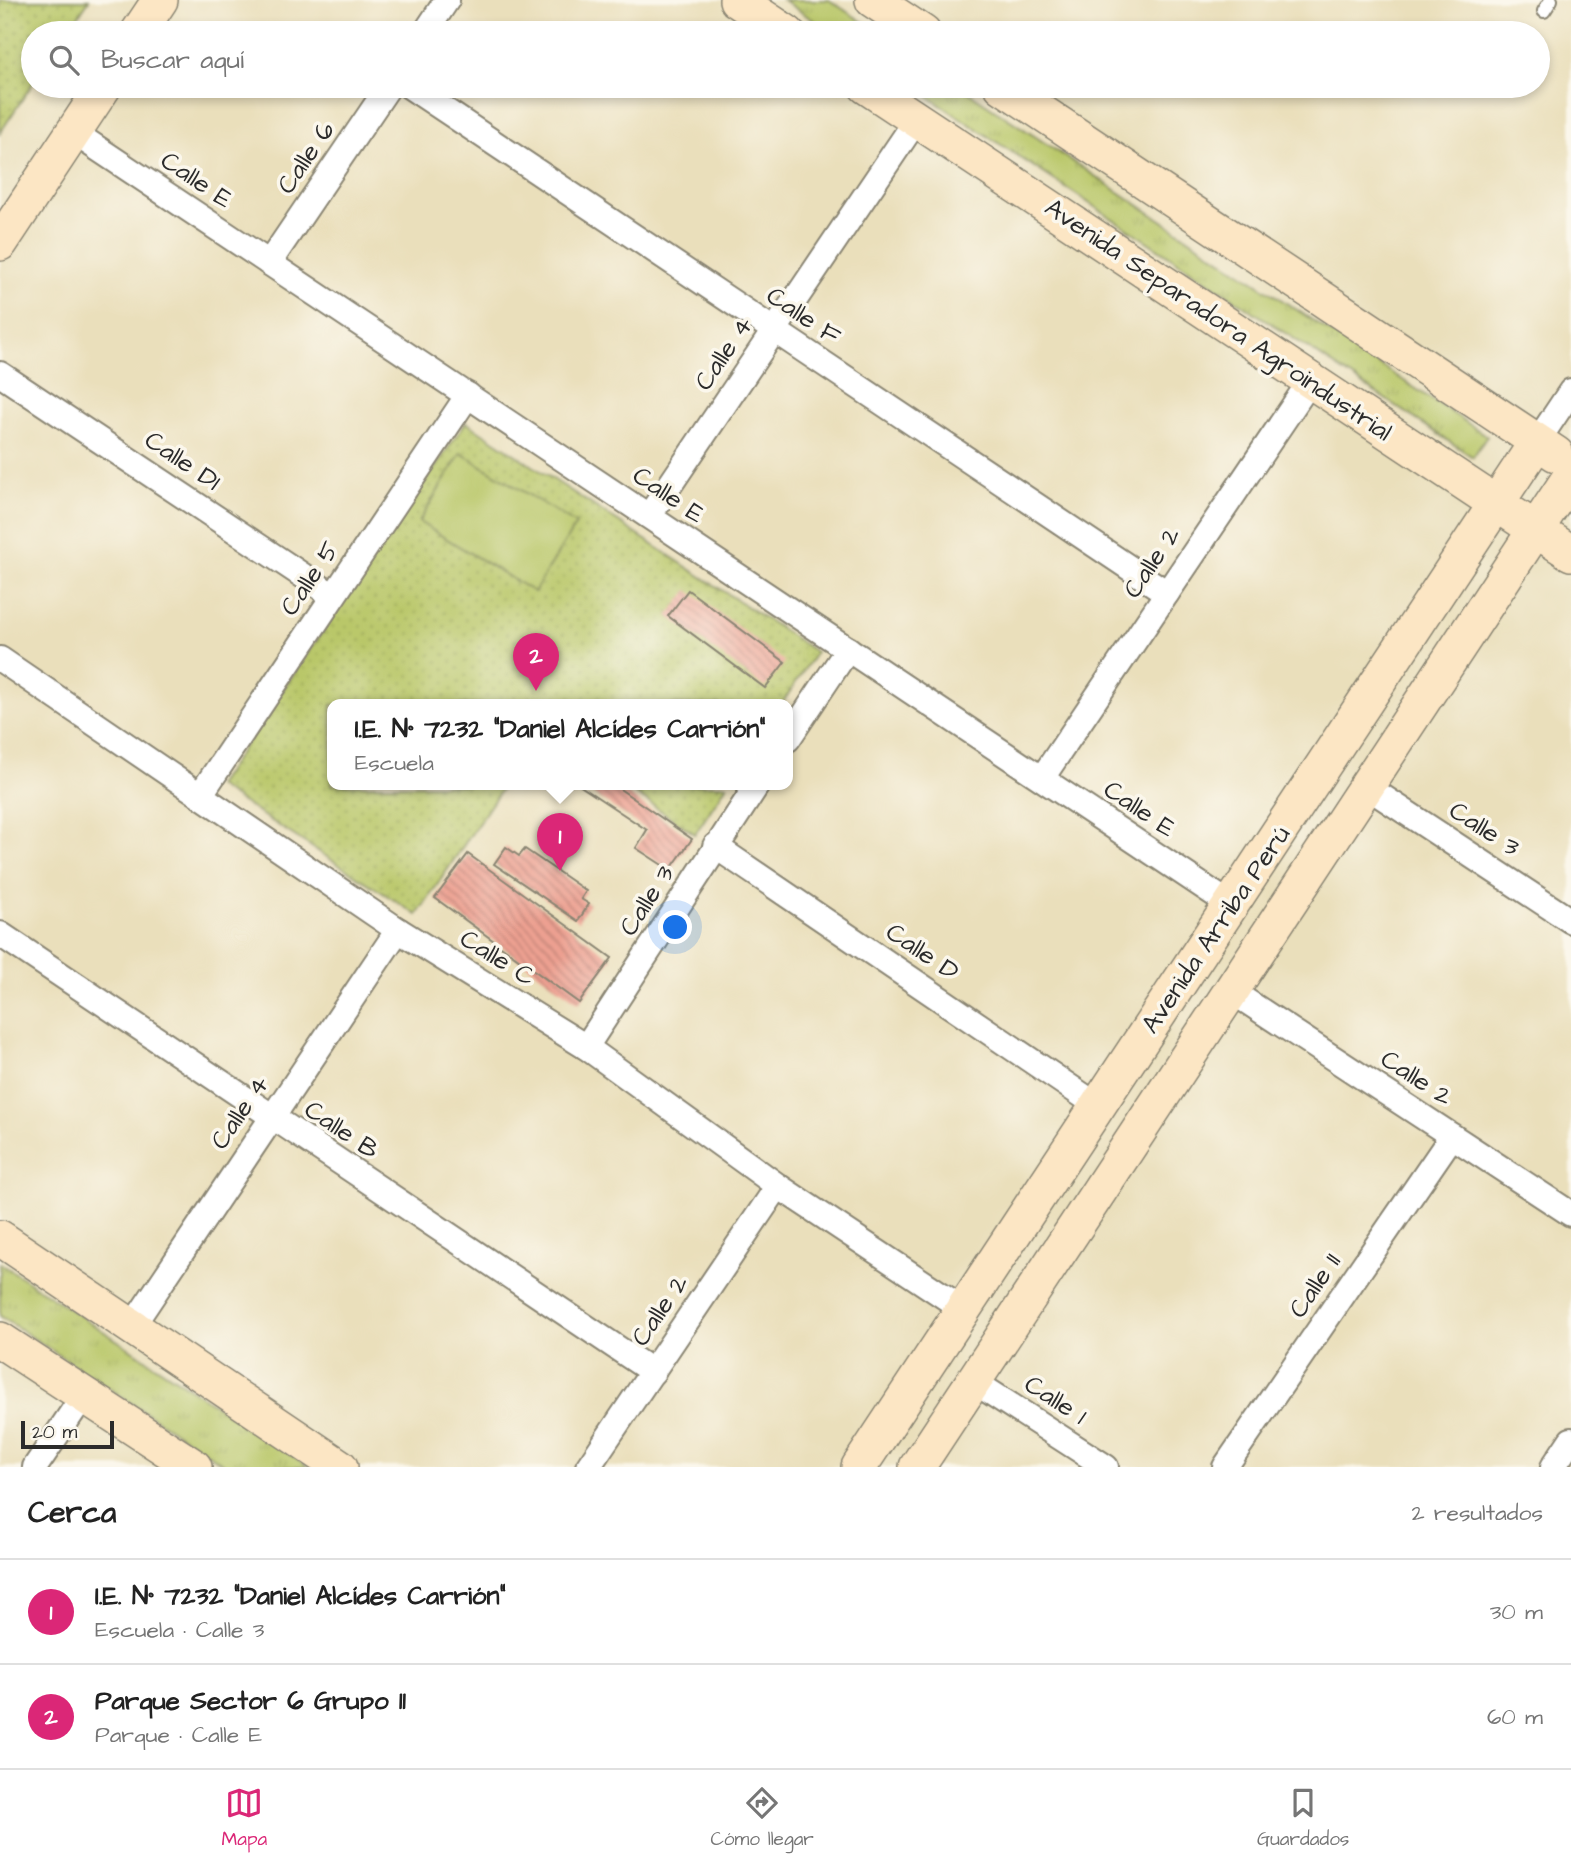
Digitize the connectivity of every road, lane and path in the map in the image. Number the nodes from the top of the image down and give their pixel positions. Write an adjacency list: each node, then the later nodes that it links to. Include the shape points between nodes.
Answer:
1 (160, 0): 5 (street)
2 (447, 0): 6 (street)
3 (737, 0): 7 (street)
4 (873, 0): 8 (street)
5 (146, 21)
6 (433, 21)
7 (769, 21)
8 (905, 21)
9 (95, 98): 15 (street)
10 (381, 98): 17 (street, Calle 6)
11 (427, 98): 18 (street, Calle F)
12 (885, 98): 14 (street, Avenida Separadora Agroindustrial)
13 (1020, 98): 23 (street)
14 (917, 119): 18 (street, Calle 4); 20 (street, Avenida Separadora Agroindustrial)
15 (73, 132): 16 (street); 17 (street, Calle E)
16 (0, 243)
17 (269, 262): 22 (street, Calle E)
18 (774, 331): 27 (street, Calle 4); 30 (street, Calle F)
19 (0, 374): 31 (street, Calle D1)
20 (1311, 380): 26 (street, Avenida Separadora Agroindustrial); 30 (street, Calle 2)
21 (1571, 391): 23 (street, Avenida Arriba Perú)
22 (468, 395): 27 (street, Calle E); 31 (street, Calle 5)
23 (1537, 442): 24 (street); 26 (street, Avenida Arriba Perú)
24 (1571, 464)
25 (1571, 476): 28 (street, Avenida Arriba Perú)
26 (1497, 503): 28 (street, Avenida Separadora Agroindustrial); 40 (street, Avenida Arriba Perú)
27 (649, 516): 32 (street, Calle E)
28 (1536, 529): 29 (street, Avenida Separadora Agroindustrial); 36 (street, Avenida Arriba Perú)
29 (1571, 553)
30 (1167, 593): 35 (street, Calle 2)
31 (332, 595): 38 (street, Calle 5)
32 (848, 649): 34 (street); 35 (street, Calle E)
33 (4, 669): 38 (street, Calle C)
34 (793, 732)
35 (1042, 778): 40 (street, Calle E)
36 (1366, 786): 41 (street, Calle 3); 44 (street, Avenida Arriba Perú)
37 (754, 790): 39 (street, Calle 3)
38 (201, 794): 42 (street, Calle C)
39 (715, 846): 45 (street, Calle 3); 46 (street, Calle D)
40 (1231, 905): 46 (street, Avenida Arriba Perú)
41 (1571, 920)
42 (398, 930): 45 (street, Calle C); 47 (street, Calle 4)
43 (0, 934): 47 (street, Calle B)
44 (1231, 991): 48 (street, Calle 2); 56 (street, Avenida Arriba Perú)
45 (586, 1047): 49 (street, Calle C)
46 (1098, 1105): 52 (street, Avenida Arriba Perú)
47 (271, 1117): 53 (street, Calle 4); 55 (street, Calle B)
48 (1452, 1136): 50 (street, Calle 2); 66 (street, Calle 11)
49 (778, 1185): 52 (street, Calle C); 55 (street, Calle 2)
50 (1571, 1214)
51 (0, 1238): 53 (street)
52 (963, 1310): 63 (street, Avenida Arriba Perú)
53 (131, 1328): 61 (street)
54 (0, 1340): 57 (street)
55 (653, 1372): 62 (street, Calle 2)
56 (974, 1381): 64 (street, Avenida Arriba Perú); 65 (street, Calle 1)
57 (84, 1395): 59 (street); 60 (street)
58 (1571, 1440): 67 (street)
59 (35, 1467)
60 (194, 1467)
61 (340, 1467)
62 (588, 1467)
63 (859, 1467)
64 (917, 1467)
65 (1106, 1467)
66 (1225, 1467)
67 (1553, 1467)

